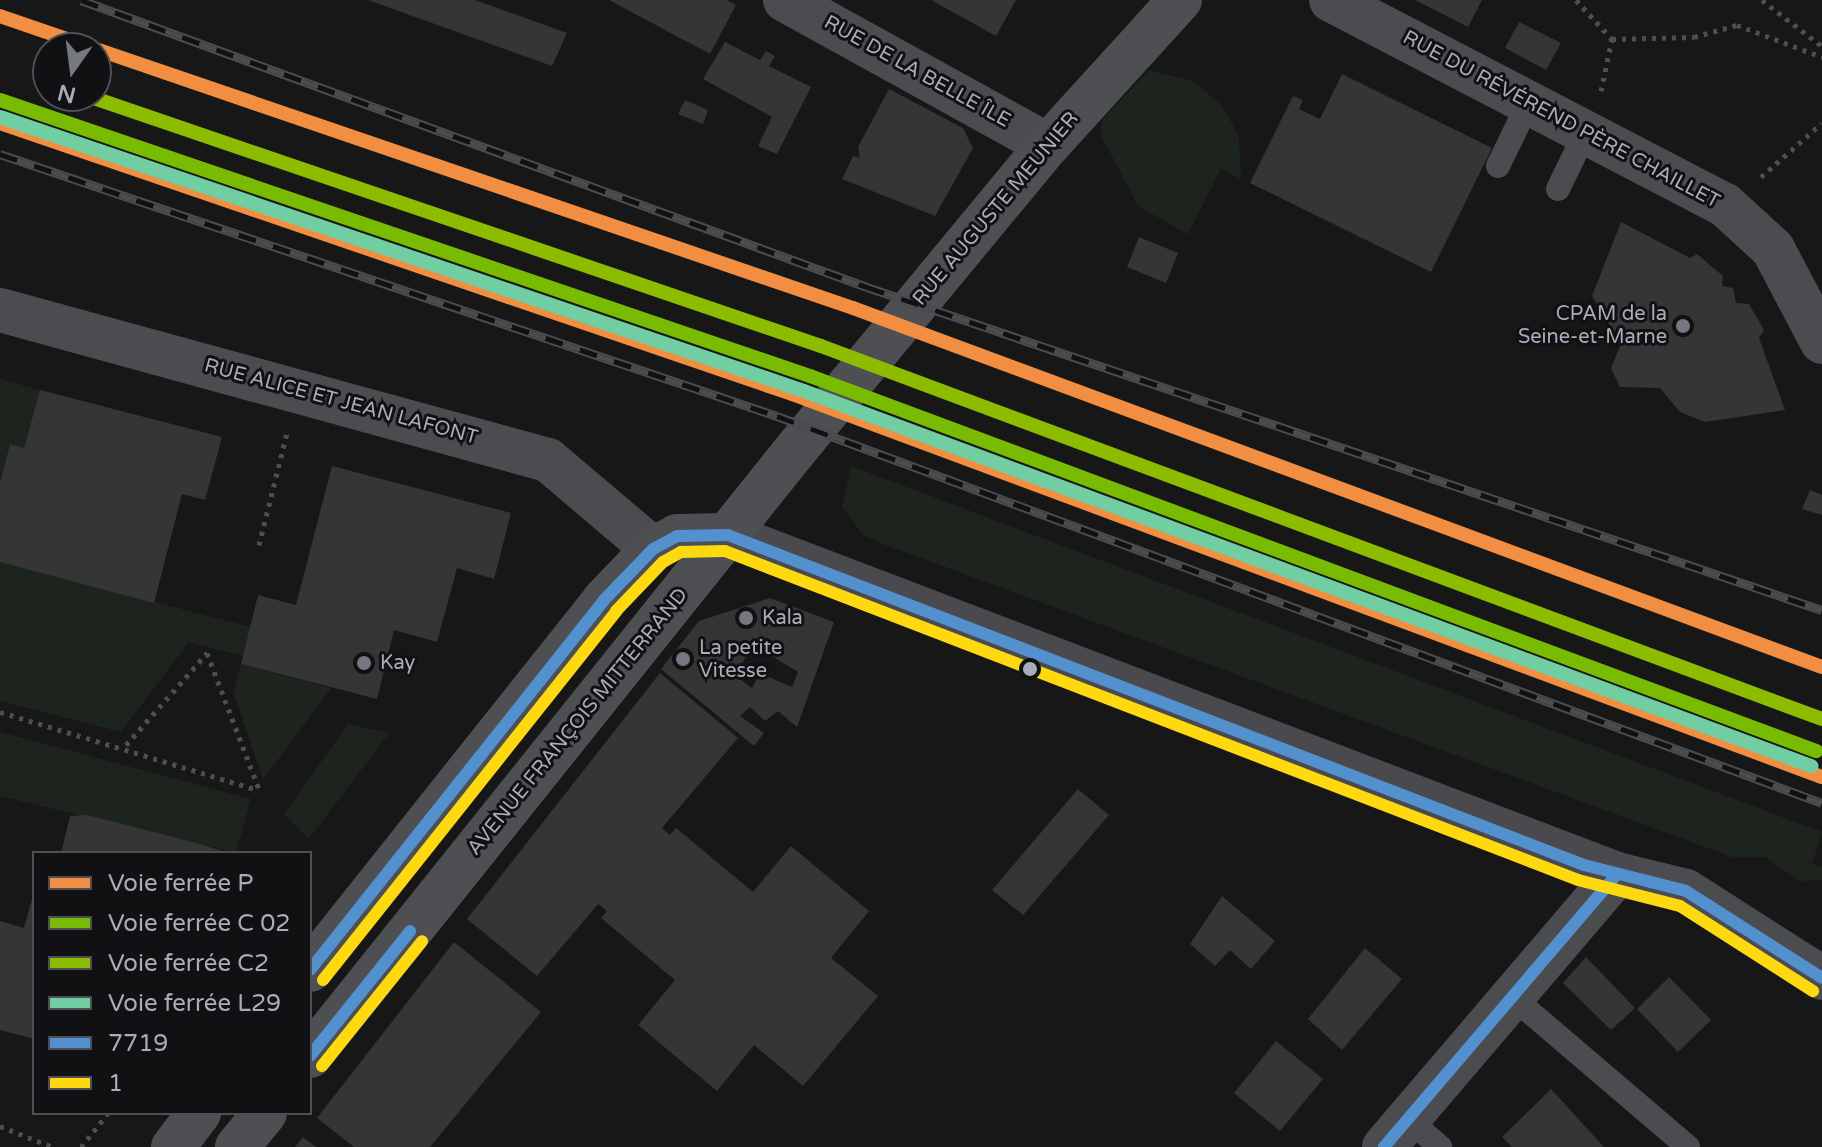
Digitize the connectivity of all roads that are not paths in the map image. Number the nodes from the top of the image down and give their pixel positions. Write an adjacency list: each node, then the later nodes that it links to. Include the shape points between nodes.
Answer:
1 (785, 0): 6 (street, RUE DE LA BELLE ÎLE)
2 (1180, 0): 6 (main road, RUE AUGUSTE MEUNIER)
3 (1331, 0): 4 (street, RUE DU RÉVÉREND PÈRE CHAILLET)
4 (1529, 102): 5 (street, RUE DU RÉVÉREND PÈRE CHAILLET); 7 (lane)
5 (1586, 131): 8 (lane); 10 (street, RUE DU RÉVÉREND PÈRE CHAILLET, via 1725,205 1773,249)
6 (1048, 145): 11 (main road, RUE AUGUSTE MEUNIER)
7 (1498, 166)
8 (1558, 189)
9 (0, 310): 12 (street, RUE ALICE ET JEAN LAFONT, via 548,460)
10 (1822, 342)
11 (728, 535): 12 (main road, via 677,536); 13 (street); 17 (main road, AVENUE FRANÇOIS MITTERRAND)
12 (653, 549): 14 (main road, via 573,635)
13 (1617, 874): 15 (street, via 1686,891); 16 (street)
14 (312, 967)
15 (1822, 978)
16 (1510, 995): 20 (street); 24 (lane)
17 (312, 1054)
18 (197, 1115): 21 (main road)
19 (263, 1115): 22 (main road)
20 (1396, 1133): 23 (lane)
21 (173, 1147)
22 (237, 1147)
23 (1440, 1147)
24 (1688, 1147)

